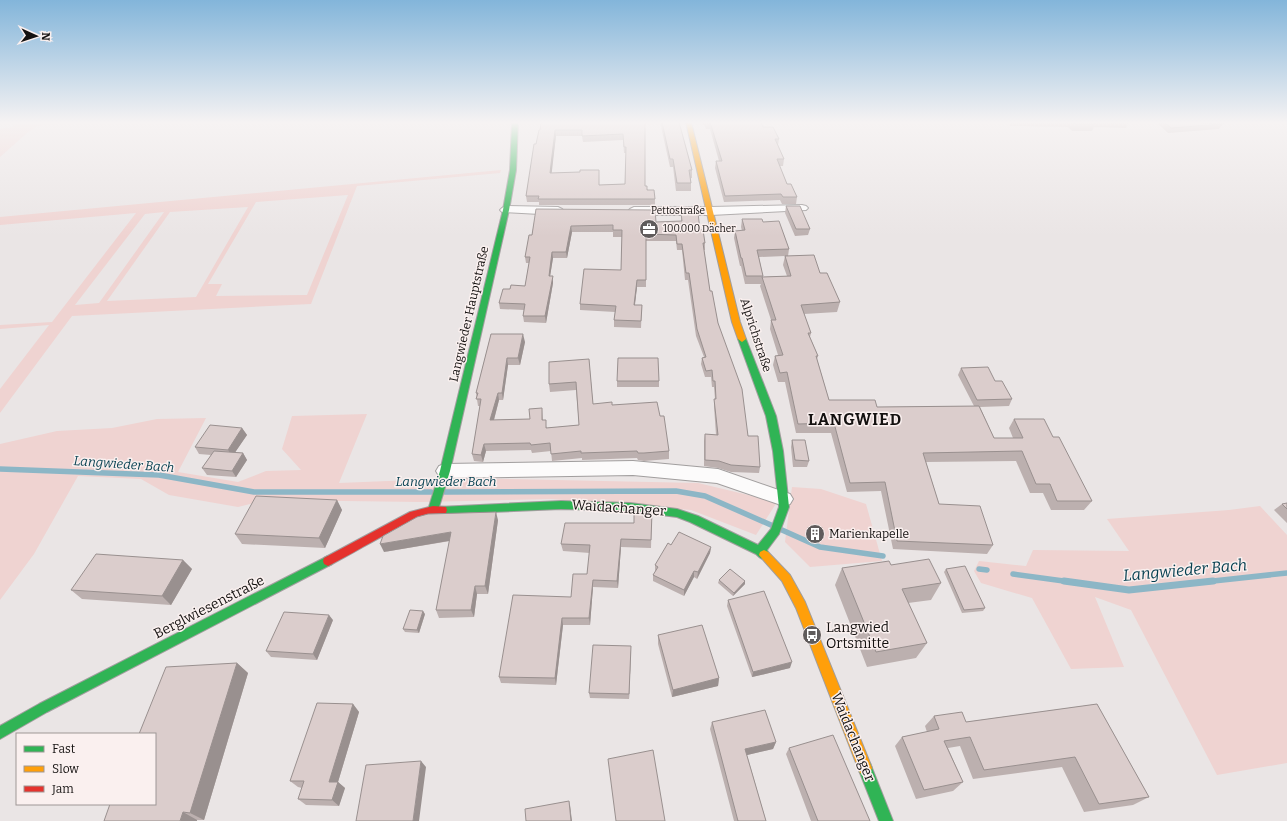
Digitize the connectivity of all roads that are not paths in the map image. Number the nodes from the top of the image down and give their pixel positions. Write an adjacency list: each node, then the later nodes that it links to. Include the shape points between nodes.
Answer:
1 (513, 160): 4 (street, Langwieder Hauptstraße)
2 (698, 160): 7 (street, Alprichstraße)
3 (802, 208): 7 (street, Pettostraße)
4 (506, 210): 5 (street); 8 (street, Langwieder Hauptstraße)
5 (569, 210)
6 (624, 211): 7 (street, Pettostraße)
7 (711, 211): 10 (street, Alprichstraße, via 736,322 771,416 778,451)
8 (444, 474): 9 (street, Langwieder Hauptstraße); 10 (street, via 633,468 718,476)
9 (434, 506): 11 (street, Waidachanger, via 601,505 656,509 694,519); 12 (street, Berglwiesenstraße, via 43,708)
10 (783, 507): 11 (street, via 768,544)
11 (760, 551): 13 (street, Waidachanger, via 795,591)
12 (0, 733)
13 (886, 821)

